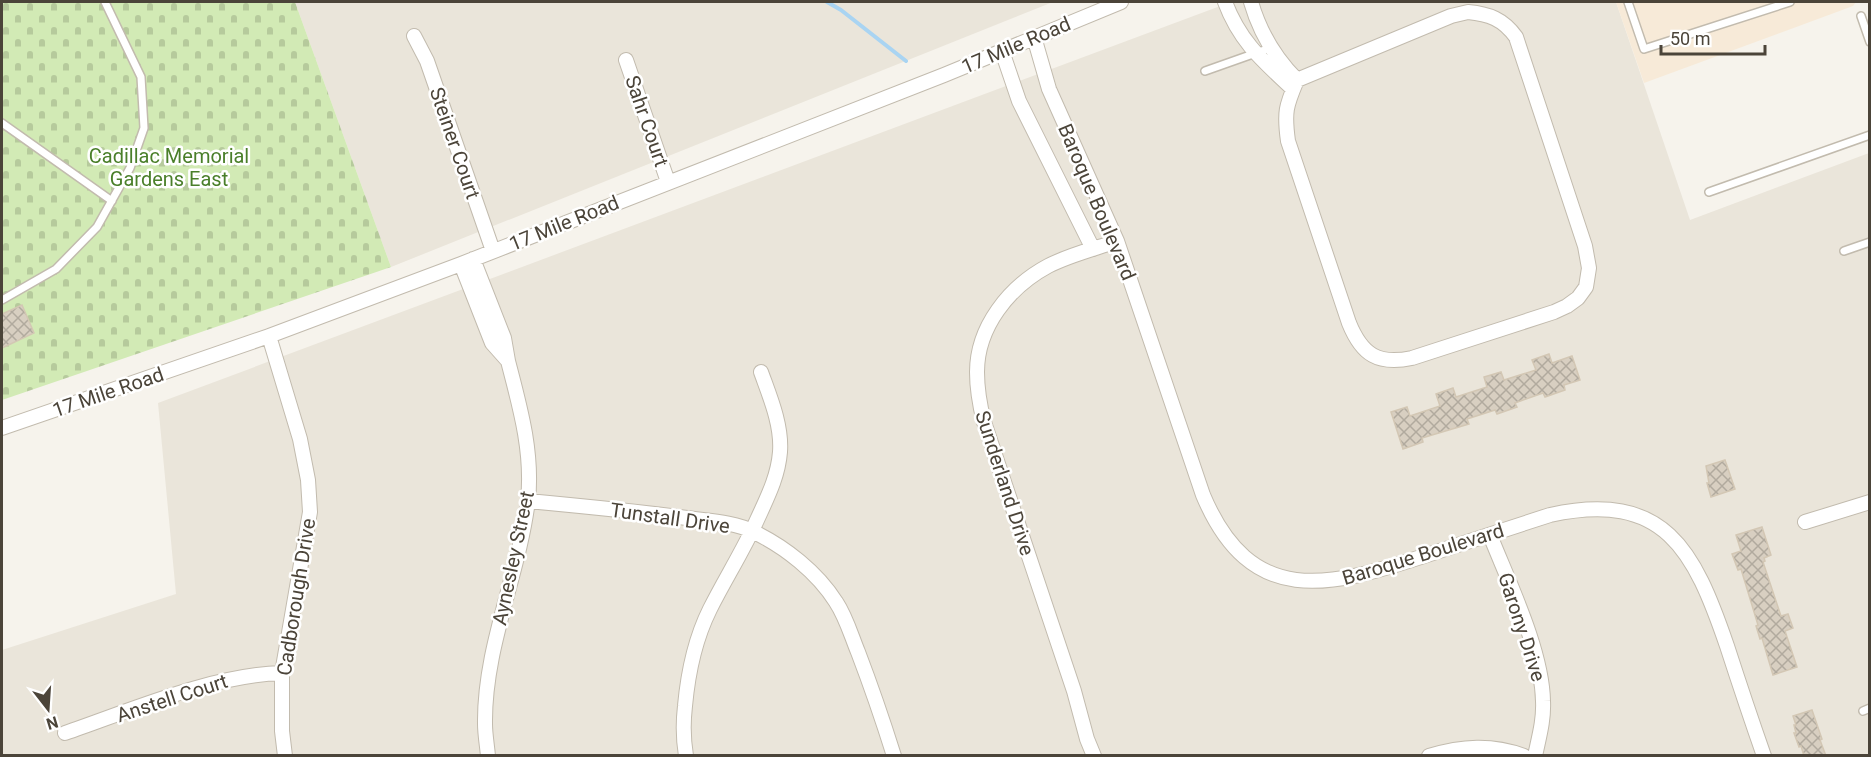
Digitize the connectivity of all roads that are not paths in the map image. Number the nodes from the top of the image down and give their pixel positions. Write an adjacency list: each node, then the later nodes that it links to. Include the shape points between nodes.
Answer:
1 (105, 2): 23 (lane, via 141,77 144,128 130,168)
2 (1082, 2): 8 (street)
3 (1121, 2): 8 (street, 17 Mile Road)
4 (1225, 2): 15 (street)
5 (1251, 2): 13 (street)
6 (1628, 2): 7 (lane, via 1644,49)
7 (1790, 2)
8 (1087, 15): 11 (street, 17 Mile Road)
9 (1861, 16): 12 (lane)
10 (414, 36): 27 (street, Steiner Court, via 427,61)
11 (1034, 37): 14 (street, 17 Mile Road); 24 (street, Baroque Boulevard, via 1049,89)
12 (1869, 42)
13 (1270, 48): 15 (lane); 18 (street)
14 (1002, 51): 21 (street, 17 Mile Road); 26 (street, Baroque Boulevard, via 1019,101)
15 (1254, 53): 17 (lane); 18 (street)
16 (626, 60): 21 (street, Sahr Court)
17 (1205, 71)
18 (1295, 84): 18 (street, via 1285,112 1288,141 1353,332 1380,360 1412,358 1554,312 1578,298 1586,287 1589,268 1578,224 1516,37 1498,18 1467,12 1451,16)
19 (2, 123): 23 (lane)
20 (1869, 135): 22 (lane)
21 (668, 182): 27 (street, 17 Mile Road)
22 (1709, 192)
23 (112, 201): 30 (lane, via 97,227 56,269)
24 (1117, 241): 26 (street, Sunderland Drive); 38 (street, Baroque Boulevard, via 1203,495 1225,537 1245,557 1284,578 1323,581 1370,573)
25 (1869, 242): 28 (lane)
26 (1093, 249): 45 (street, Sunderland Drive, via 1049,265 1015,290 989,326 977,370 984,422)
27 (494, 251): 29 (street, 17 Mile Road)
28 (1844, 251)
29 (467, 261): 31 (street, 17 Mile Road); 34 (street, Aynesley Street, via 504,338 525,422 530,473)
30 (2, 300)
31 (269, 336): 33 (street, 17 Mile Road); 39 (street, Cadborough Drive, via 300,439 310,512)
32 (761, 372): 37 (street, via 776,415 780,448 778,471)
33 (2, 428)
34 (528, 501): 37 (street, Tunstall Drive, via 659,514); 42 (street, Aynesley Street, via 488,684)
35 (1869, 502): 36 (street)
36 (1805, 522)
37 (752, 531): 43 (street, via 709,611 693,657 682,724); 44 (street, Tunstall Drive, via 807,568 837,603)
38 (1490, 535): 48 (street, Garony Drive, via 1541,677 1543,719); 49 (street, Baroque Boulevard, via 1550,515 1588,508 1638,516 1664,530 1697,571 1713,606)
39 (282, 673): 40 (street, Anstell Court, via 229,679); 41 (street, Cadborough Drive)
40 (65, 733)
41 (285, 756)
42 (488, 756)
43 (686, 756)
44 (894, 756)
45 (1094, 756)
46 (1429, 756): 47 (street, via 1479,747 1506,749)
47 (1524, 756)
48 (1535, 756)
49 (1764, 756)

